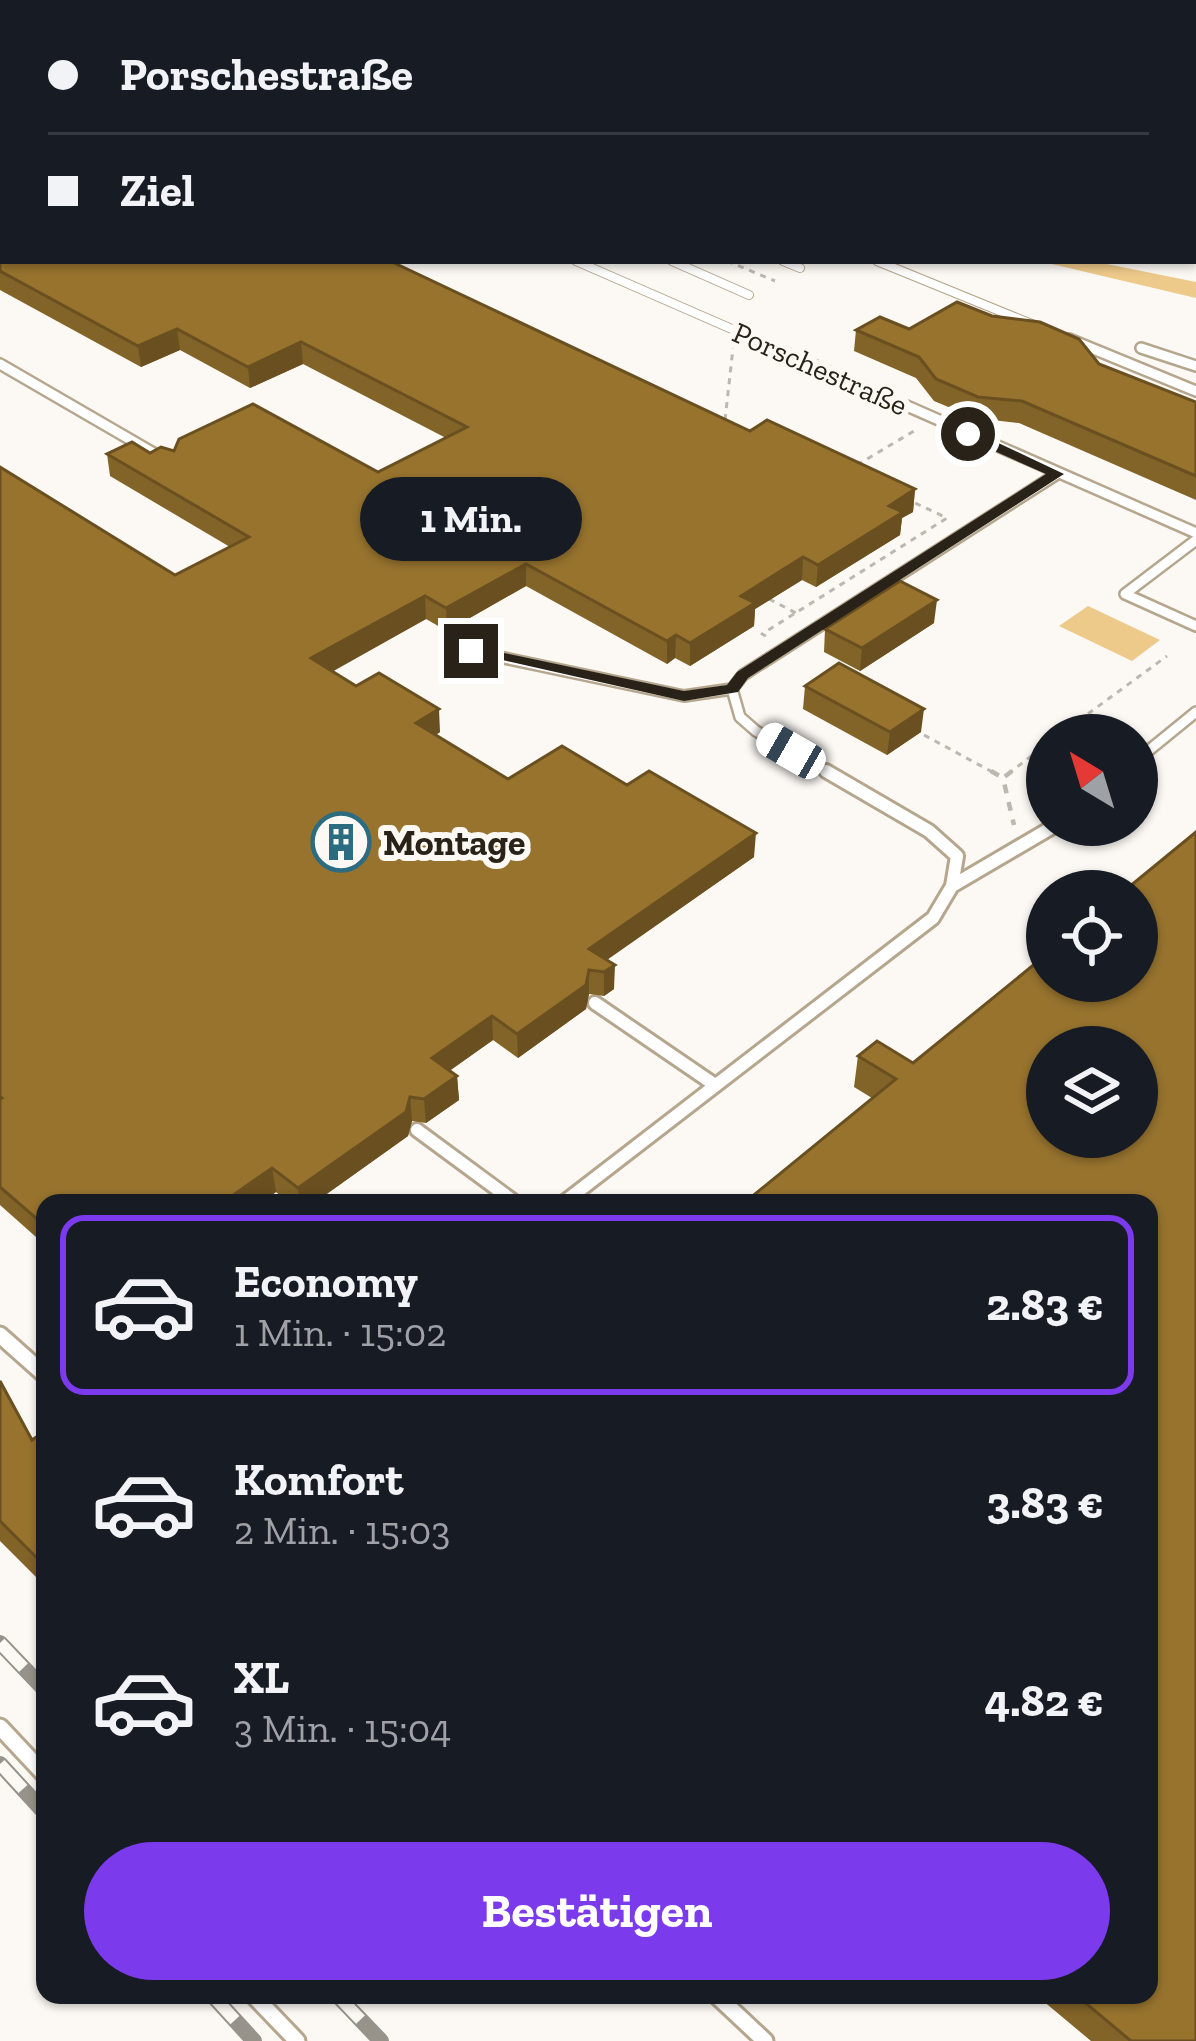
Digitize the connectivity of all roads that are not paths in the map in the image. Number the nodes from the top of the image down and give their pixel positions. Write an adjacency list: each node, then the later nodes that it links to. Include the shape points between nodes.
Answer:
1 (583, 264): 14 (lane, Porschestraße)
2 (679, 264): 6 (lane)
3 (790, 264): 5 (lane)
4 (884, 264): 10 (lane)
5 (800, 268)
6 (749, 295)
7 (1141, 348): 9 (lane)
8 (0, 364): 13 (lane)
9 (1196, 366)
10 (1158, 376): 11 (lane); 12 (lane)
11 (1146, 383)
12 (1196, 391)
13 (174, 465)
14 (1057, 474): 15 (lane, Porschestraße); 18 (lane, via 742,675)
15 (1196, 537): 16 (lane, via 1125,594)
16 (1196, 626)
17 (471, 651): 18 (lane, via 684,696)
18 (732, 689): 22 (lane, via 740,717 756,730 929,831 957,856)
19 (1196, 712): 20 (lane)
20 (1158, 743)
21 (1026, 846): 22 (lane)
22 (952, 886): 24 (lane, via 933,918)
23 (595, 1003): 24 (lane)
24 (715, 1085): 27 (lane)
25 (417, 1130): 26 (lane)
26 (504, 1194)
27 (575, 1194)
28 (0, 1335): 29 (lane)
29 (36, 1367)
30 (0, 1727): 31 (lane)
31 (36, 1765)
32 (262, 2004): 34 (lane)
33 (726, 2004): 35 (lane)
34 (297, 2041)
35 (765, 2041)

